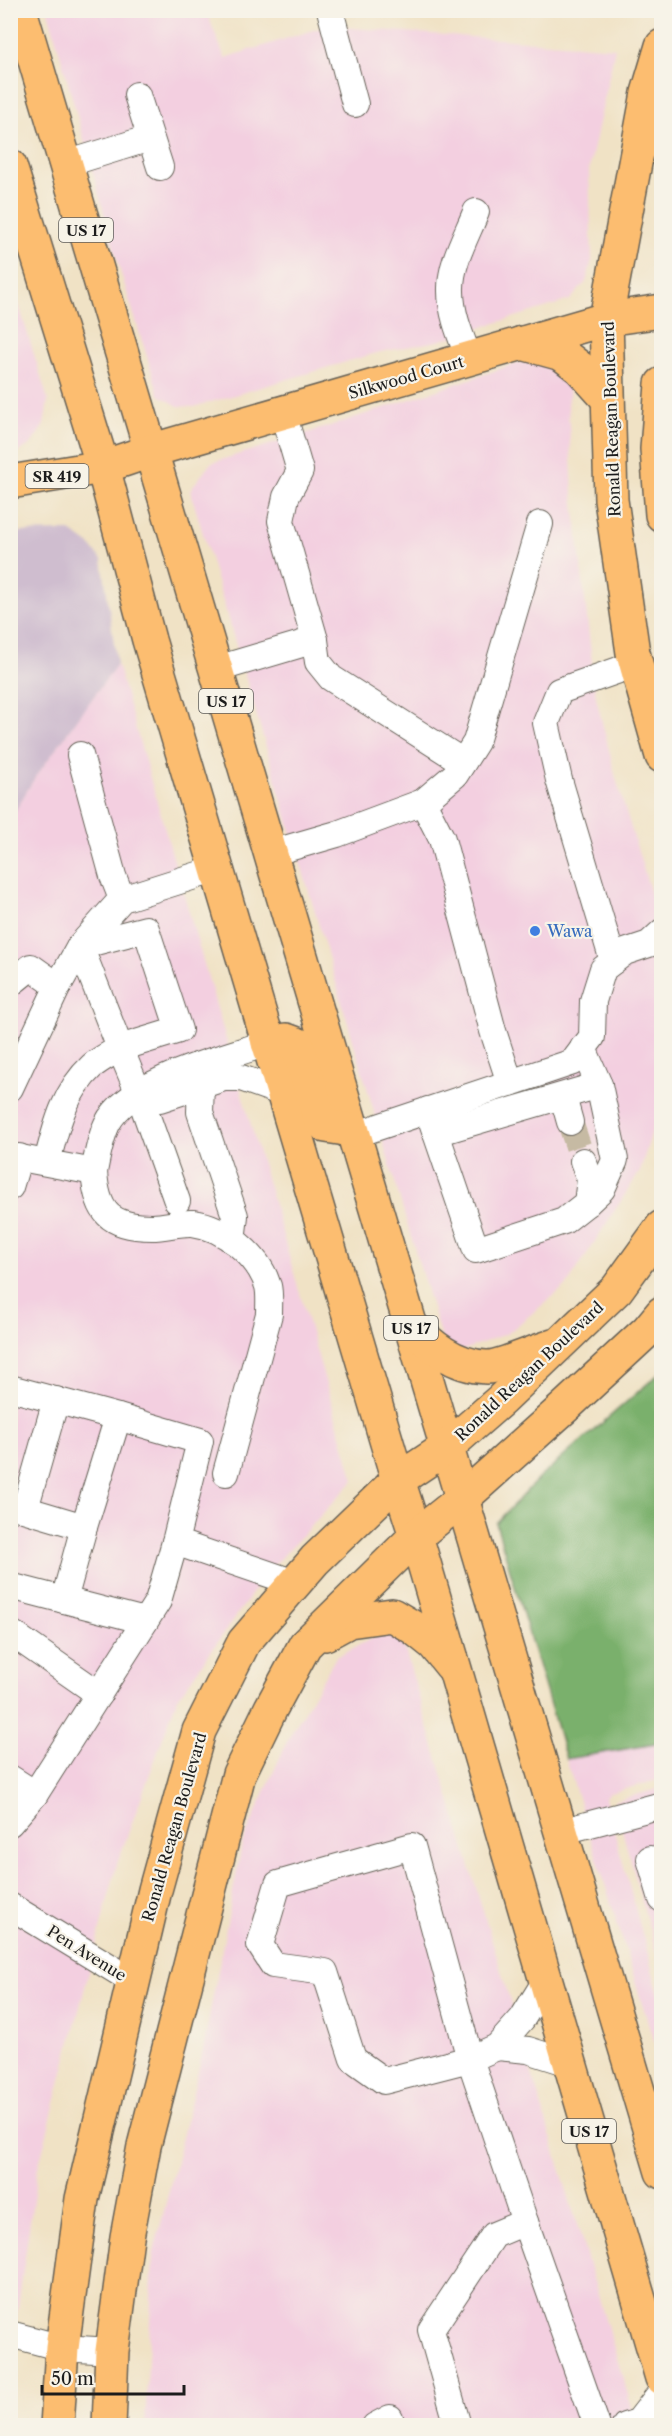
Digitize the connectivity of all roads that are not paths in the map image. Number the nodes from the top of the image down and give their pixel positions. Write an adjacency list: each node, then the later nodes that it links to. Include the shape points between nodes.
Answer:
1 (20, 10): 7 (main road, US 17)
2 (330, 10): 5 (street)
3 (662, 46): 12 (main road, Ronald Reagan Boulevard, via 648,93)
4 (137, 95): 6 (street)
5 (355, 104)
6 (150, 138): 7 (street); 9 (street)
7 (66, 164): 18 (main road, US 17)
8 (10, 166): 19 (main road, US 17)
9 (160, 167)
10 (476, 212): 14 (street, via 458,255 450,291 455,320)
11 (662, 311): 12 (main road, Silkwood Court)
12 (606, 318): 13 (main road, Silkwood Court); 16 (main road, Ronald Reagan Boulevard)
13 (522, 343): 14 (main road, Silkwood Court); 16 (main road, via 562,354)
14 (469, 358): 17 (main road, Silkwood Court)
15 (662, 384): 21 (main road, via 657,450)
16 (608, 399): 24 (main road, Ronald Reagan Boulevard, via 611,500)
17 (284, 413): 18 (main road, Silkwood Court); 23 (street, via 300,471 286,497 281,521)
18 (153, 450): 19 (main road, SR 419); 25 (main road, US 17)
19 (103, 467): 20 (main road, SR 419); 31 (main road, US 17)
20 (10, 482)
21 (662, 515)
22 (540, 524): 28 (street, via 476,742)
23 (315, 640): 25 (street); 28 (street, via 318,662 331,678)
24 (649, 664): 27 (main road, Ronald Reagan Boulevard); 35 (street, via 559,691 546,723)
25 (217, 669): 30 (main road, US 17)
26 (80, 755): 32 (street)
27 (662, 756)
28 (464, 762): 29 (street, via 455,775)
29 (423, 802): 30 (street); 41 (street, via 442,839)
30 (271, 853): 50 (main road, US 17)
31 (217, 869): 32 (street); 38 (main road, US 17)
32 (122, 899): 34 (street)
33 (657, 941): 35 (street, via 625,952)
34 (80, 946): 37 (street); 39 (street); 39 (street, via 146,929 179,1030)
35 (613, 961): 40 (street, via 603,969 593,1001 592,1037)
36 (10, 984): 37 (street, via 31,968)
37 (58, 986): 44 (street)
38 (268, 1043): 45 (main road, US 17); 46 (street, via 158,1080); 50 (main road, via 286,1040 297,1044 320,1120 326,1126)
39 (120, 1048): 46 (street); 53 (street, via 93,1064 75,1084 61,1111)
40 (583, 1048): 41 (street, via 573,1062); 43 (street)
41 (510, 1083): 48 (street)
42 (201, 1085): 45 (street, via 241,1078); 46 (street, via 160,1099); 59 (street, via 200,1112 235,1216)
43 (599, 1085): 47 (street); 57 (street, via 615,1160 602,1189)
44 (10, 1088)
45 (283, 1093): 68 (main road, US 17)
46 (139, 1094): 54 (street, via 120,1106 108,1123); 56 (street)
47 (563, 1097): 48 (street); 49 (street)
48 (432, 1121): 50 (street); 57 (street, via 476,1250 564,1221)
49 (570, 1122)
50 (353, 1133): 61 (main road, US 17)
51 (15, 1157): 53 (street); 55 (street)
52 (584, 1161): 57 (street, via 590,1179)
53 (47, 1162): 54 (street)
54 (94, 1173): 59 (street, via 96,1195 111,1218 151,1227 192,1223 210,1227)
55 (10, 1187)
56 (177, 1201)
57 (587, 1203)
58 (662, 1227): 62 (main road, Ronald Reagan Boulevard, via 617,1290)
59 (232, 1240): 67 (street, via 262,1271 269,1288 269,1314)
60 (662, 1313): 69 (main road)
61 (409, 1323): 62 (main road, via 447,1356 487,1368); 66 (main road, US 17)
62 (561, 1343): 66 (main road, Ronald Reagan Boulevard)
63 (10, 1388): 64 (street)
64 (56, 1400): 65 (street); 70 (street)
65 (118, 1417): 71 (street); 73 (street, via 200,1441)
66 (446, 1448): 68 (main road, Ronald Reagan Boulevard); 69 (main road, US 17)
67 (226, 1473)
68 (398, 1480): 72 (main road, US 17); 74 (main road, Ronald Reagan Boulevard)
69 (461, 1500): 72 (main road); 86 (main road, US 17)
70 (18, 1507): 71 (street)
71 (84, 1527): 76 (street)
72 (416, 1536): 79 (main road); 80 (main road, US 17)
73 (175, 1542): 74 (street); 77 (street, via 158,1601)
74 (295, 1583): 90 (main road, Ronald Reagan Boulevard, via 244,1642 199,1731)
75 (13, 1593): 76 (street)
76 (64, 1600): 77 (street)
77 (145, 1621): 81 (street)
78 (10, 1632): 81 (street)
79 (305, 1645): 80 (main road, via 349,1621 392,1615 434,1644); 95 (main road, via 239,1774)
80 (454, 1668): 91 (main road, US 17)
81 (99, 1694): 83 (street)
82 (10, 1778): 83 (street)
83 (35, 1794): 85 (street)
84 (662, 1805): 86 (street)
85 (10, 1823)
86 (560, 1832): 96 (main road, US 17)
87 (650, 1860): 88 (street)
88 (662, 1899)
89 (10, 1906): 90 (street, Pen Avenue)
90 (133, 1981): 95 (main road, via 159,2001 164,2019 146,2106); 100 (main road, Ronald Reagan Boulevard, via 82,2199)
91 (545, 1982): 92 (street, via 522,2019); 94 (main road, US 17)
92 (497, 2047): 93 (street); 94 (street, via 528,2050)
93 (470, 2059): 93 (street, via 411,1846 278,1884 260,1945 273,1965 325,1972 353,2059 384,2081); 97 (street)
94 (569, 2063): 99 (main road, US 17)
95 (144, 2146): 101 (main road)
96 (662, 2172)
97 (525, 2222): 108 (street, via 494,2235 431,2330); 109 (street)
98 (10, 2334): 100 (street)
99 (656, 2338): 102 (main road, US 17)
100 (62, 2348): 101 (street); 104 (main road, Ronald Reagan Boulevard)
101 (112, 2351): 105 (main road)
102 (662, 2378)
103 (662, 2391): 110 (street, via 638,2422)
104 (57, 2426)
105 (109, 2426)
106 (375, 2426): 107 (street, via 390,2418)
107 (392, 2426)
108 (458, 2426)
109 (597, 2426)
110 (625, 2426)

